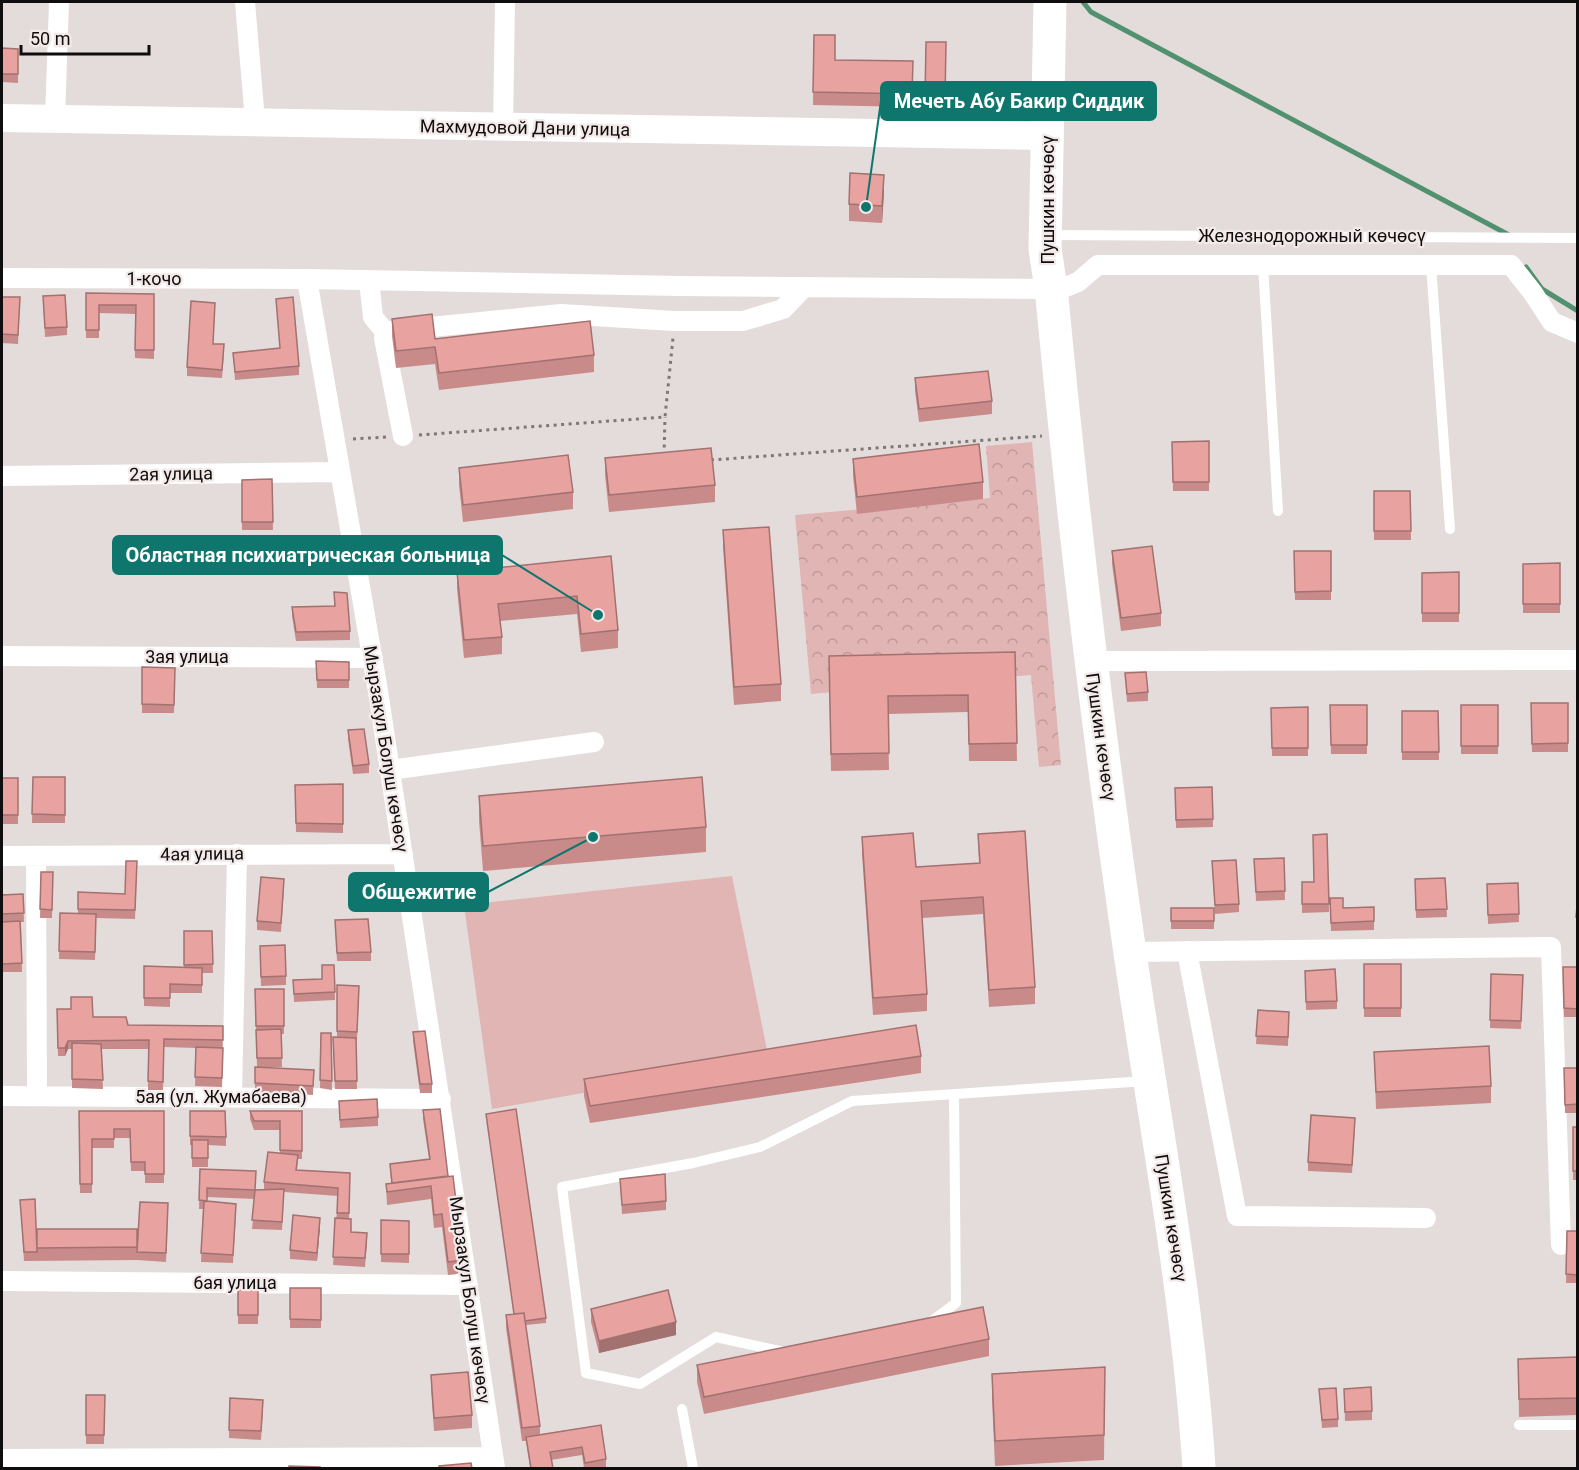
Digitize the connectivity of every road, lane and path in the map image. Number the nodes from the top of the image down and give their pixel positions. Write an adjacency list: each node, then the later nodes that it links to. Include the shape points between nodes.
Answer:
1 (59, 2): 6 (street)
2 (245, 2): 7 (street)
3 (505, 2): 8 (street)
4 (1050, 2): 9 (highway, Пушкин көчөсү)
5 (2, 118): 6 (street, Махмудовой Дани улица)
6 (55, 119): 7 (street, Махмудовой Дани улица)
7 (255, 121): 8 (street, Махмудовой Дани улица)
8 (503, 128): 9 (street, Махмудовой Дани улица)
9 (1048, 136): 10 (highway, Пушкин көчөсү)
10 (1047, 235): 11 (lane, Железнодорожный көчөсү); 18 (highway, Пушкин көчөсү, via 1045,249)
11 (1578, 238)
12 (1263, 265): 13 (street, 1-кочо); 18 (street, 1-кочо, via 1098,265 1078,282 1061,289); 30 (lane)
13 (1431, 265): 21 (street, 1-кочо, via 1511,265 1552,322); 31 (lane)
14 (2, 278): 15 (street, 1-кочо)
15 (307, 279): 16 (street, 1-кочо); 25 (street, Мырзакул Болуш көчөсү)
16 (369, 280): 17 (street, 1-кочо); 20 (street, via 373,318)
17 (804, 286): 18 (street, 1-кочо); 19 (street, via 783,309 743,321)
18 (1051, 288): 23 (highway, Пушкин көчөсү)
19 (674, 321): 20 (street, via 561,314); 22 (path)
20 (386, 333): 24 (street)
21 (1578, 333)
22 (665, 417): 24 (path); 27 (path)
23 (1065, 434): 26 (path); 35 (highway, Пушкин көчөсү)
24 (403, 436): 25 (path)
25 (335, 441): 28 (street, Мырзакул Болуш көчөсү)
26 (709, 460)
27 (663, 462)
28 (340, 472): 29 (street, 2ая улица); 33 (street, Мырзакул Болуш көчөсү)
29 (2, 476)
30 (1278, 511)
31 (1450, 529)
32 (2, 656): 33 (street, 3ая улица)
33 (372, 657): 37 (street, Мырзакул Болуш көчөсү)
34 (1578, 660): 35 (street)
35 (1090, 661): 43 (highway, Пушкин көчөсү)
36 (594, 742): 37 (street)
37 (390, 770): 39 (street, Мырзакул Болуш көчөсү)
38 (237, 854): 39 (street, 4ая улица); 41 (street, 4ая улица); 48 (street)
39 (403, 854): 49 (street, Мырзакул Болуш көчөсү)
40 (2, 856): 41 (street, 4ая улица)
41 (36, 856): 47 (street)
42 (1187, 951): 43 (street); 50 (street, via 1237,1216); 51 (street, via 1551,947)
43 (1130, 952): 44 (highway, Пушкин көчөсү)
44 (1150, 1081): 45 (lane); 62 (highway, Пушкин көчөсү, via 1182,1293)
45 (954, 1095): 54 (lane, via 956,1303); 55 (lane, via 852,1101 760,1147 562,1187 586,1373 640,1384 716,1337)
46 (2, 1096): 47 (street, 5ая (ул. Жумабаева))
47 (37, 1096): 48 (street, 5ая (ул. Жумабаева))
48 (232, 1096): 49 (street, 5ая (ул. Жумабаева))
49 (441, 1099): 53 (street, Мырзакул Болуш көчөсү)
50 (1426, 1218)
51 (1561, 1245)
52 (2, 1281): 53 (street, 6ая улица)
53 (468, 1285): 60 (street, Мырзакул Болуш көчөсү)
54 (916, 1332)
55 (794, 1351)
56 (681, 1408): 61 (lane)
57 (1519, 1425): 58 (lane)
58 (1578, 1425)
59 (2, 1460): 60 (street)
60 (494, 1463)
61 (693, 1468)
62 (1200, 1468)

